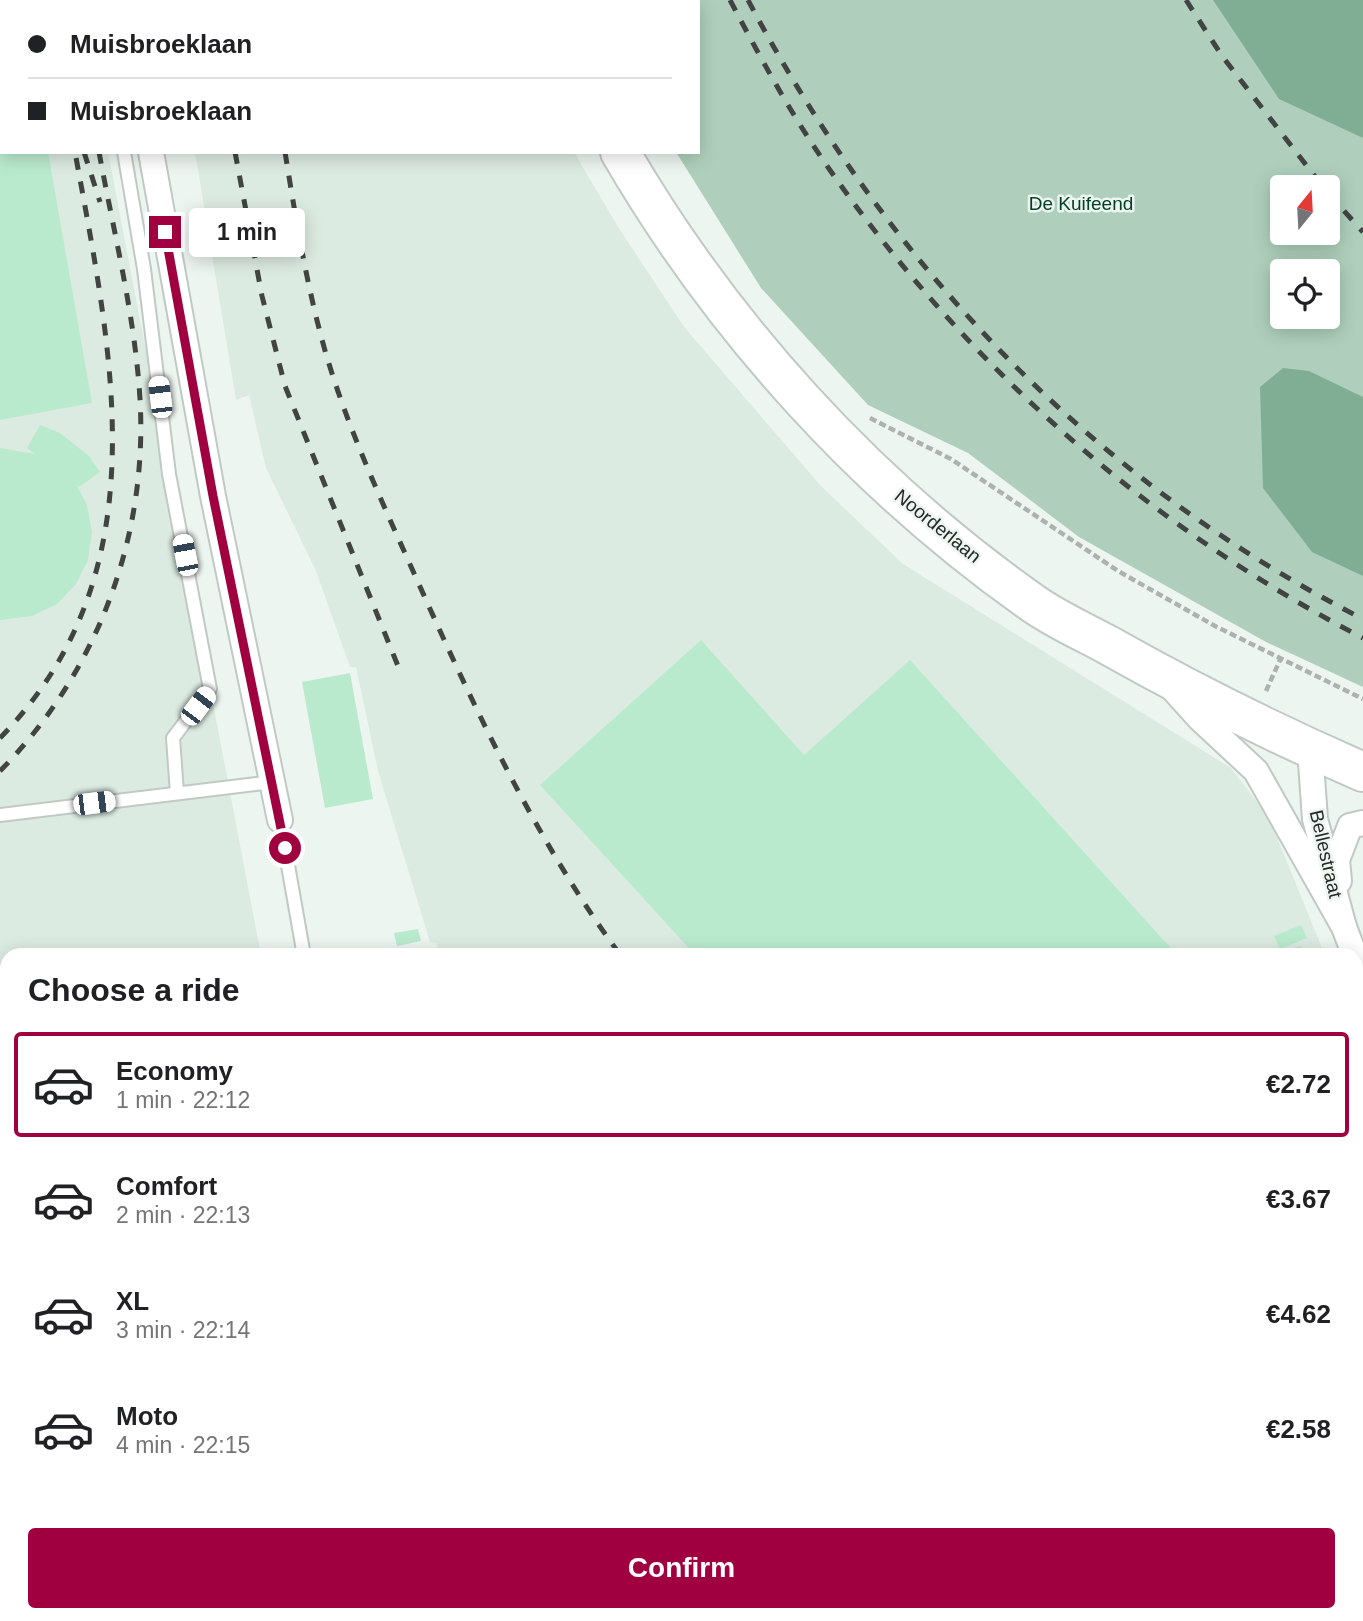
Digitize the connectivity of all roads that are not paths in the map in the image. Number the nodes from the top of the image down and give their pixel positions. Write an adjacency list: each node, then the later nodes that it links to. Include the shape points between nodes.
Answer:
1 (124, 154): 8 (lane, via 144,269 169,474 211,689 173,738)
2 (151, 154): 7 (street, via 213,496)
3 (621, 154): 4 (main road, Noorderlaan, via 699,275 851,452 914,509 1036,605)
4 (1162, 677): 5 (main road, Noorderlaan); 12 (street, via 1256,771)
5 (1310, 749): 6 (main road, Noorderlaan); 12 (street, Bellestraat, via 1315,819)
6 (1363, 772)
7 (272, 782): 8 (lane); 10 (street)
8 (177, 793): 9 (lane)
9 (0, 815)
10 (280, 820): 13 (lane)
11 (1363, 823): 12 (street, via 1350,826 1337,860)
12 (1344, 927): 14 (street, Bellestraat)
13 (302, 948)
14 (1352, 948)

